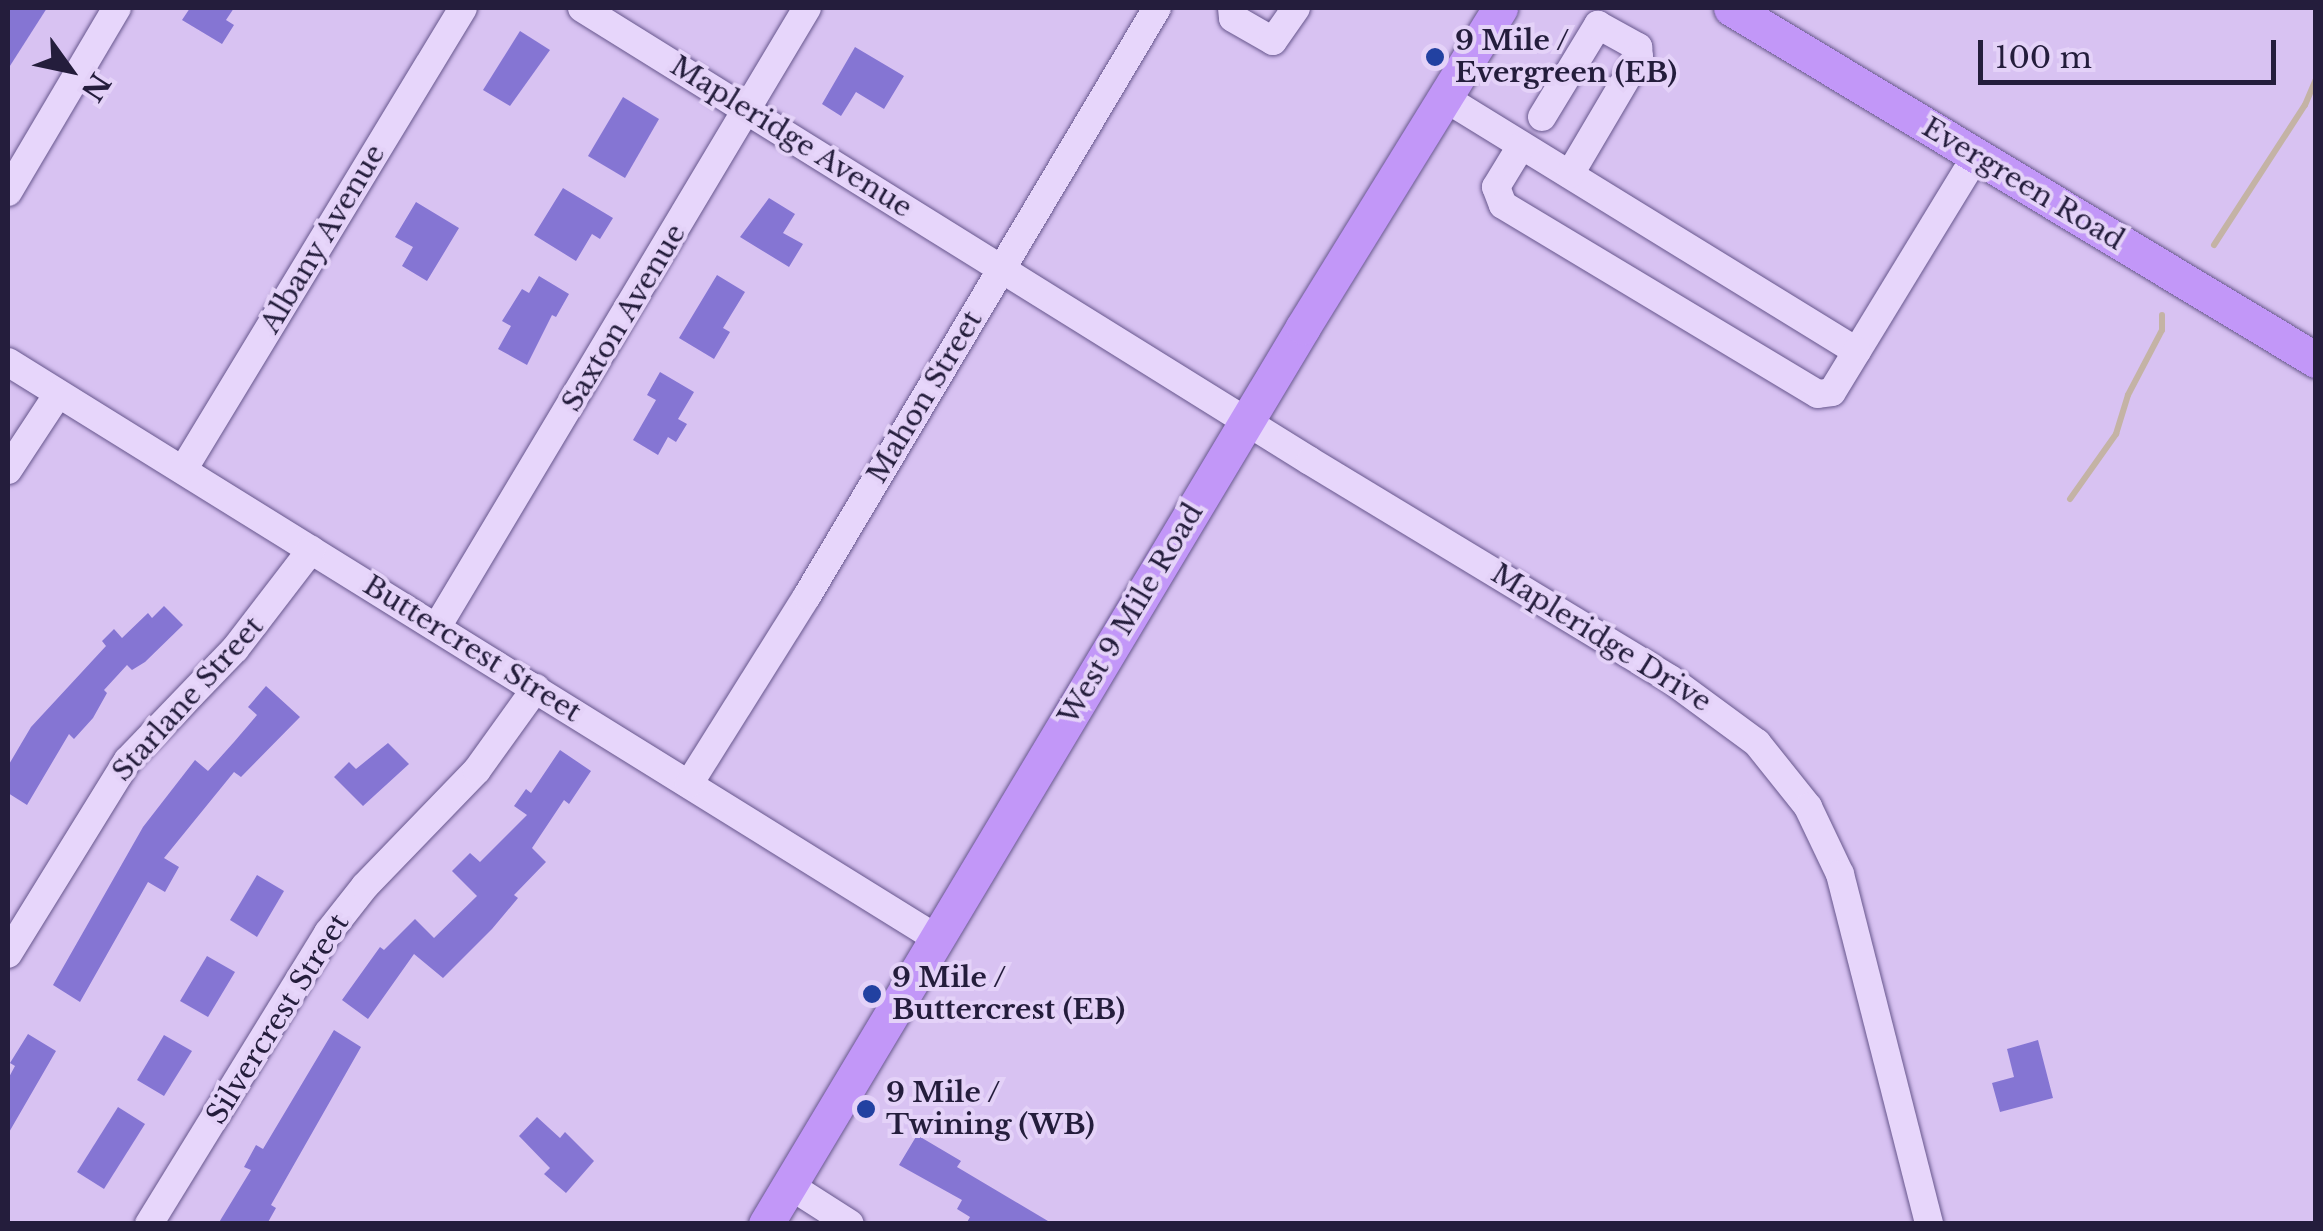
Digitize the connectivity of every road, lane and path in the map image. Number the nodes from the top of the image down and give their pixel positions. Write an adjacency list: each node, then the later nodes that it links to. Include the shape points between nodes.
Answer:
1 (116, 8): 16 (street)
2 (463, 8): 24 (street, Albany Avenue)
3 (582, 8): 11 (street, Mapleridge Avenue)
4 (807, 8): 11 (street, Saxton Avenue)
5 (1157, 8): 17 (street, Mahon Street)
6 (1232, 8): 7 (street, via 1233,18 1273,41)
7 (1296, 8)
8 (1500, 8): 10 (main road, West 9 Mile Road)
9 (1731, 8): 14 (main road, Evergreen Road)
10 (1445, 98): 13 (street); 22 (main road, West 9 Mile Road)
11 (746, 110): 17 (street, Mapleridge Avenue); 26 (street, Saxton Avenue)
12 (1542, 117): 15 (street, via 1598,25 1638,46 1639,56)
13 (1521, 146): 15 (street); 18 (street, via 1496,188 1504,204 1818,394 1832,392)
14 (1976, 156): 18 (street); 19 (main road, Evergreen Road)
15 (1570, 174): 18 (street)
16 (8, 192)
17 (1002, 266): 22 (street, Mapleridge Drive); 28 (street, Mahon Street)
18 (1857, 350)
19 (2316, 360)
20 (8, 362): 21 (street, Buttercrest Street)
21 (58, 394): 23 (street); 24 (street, Buttercrest Street)
22 (1248, 420): 29 (main road, West 9 Mile Road); 32 (street, Mapleridge Drive, via 1701,698 1776,762 1808,807 1840,874)
23 (8, 470)
24 (183, 470): 25 (street, Buttercrest Street)
25 (311, 550): 26 (street, Buttercrest Street); 30 (street, Starlane Street, via 235,650 128,760)
26 (438, 626): 27 (street, Buttercrest Street)
27 (536, 688): 28 (street, Buttercrest Street); 33 (street, Silvercrest Street, via 477,770 328,933)
28 (689, 784): 29 (street, Buttercrest Street)
29 (936, 938): 31 (main road, West 9 Mile Road)
30 (8, 954)
31 (789, 1185): 34 (main road, West 9 Mile Road); 35 (street)
32 (1928, 1223)
33 (149, 1224)
34 (766, 1224)
35 (850, 1224)

